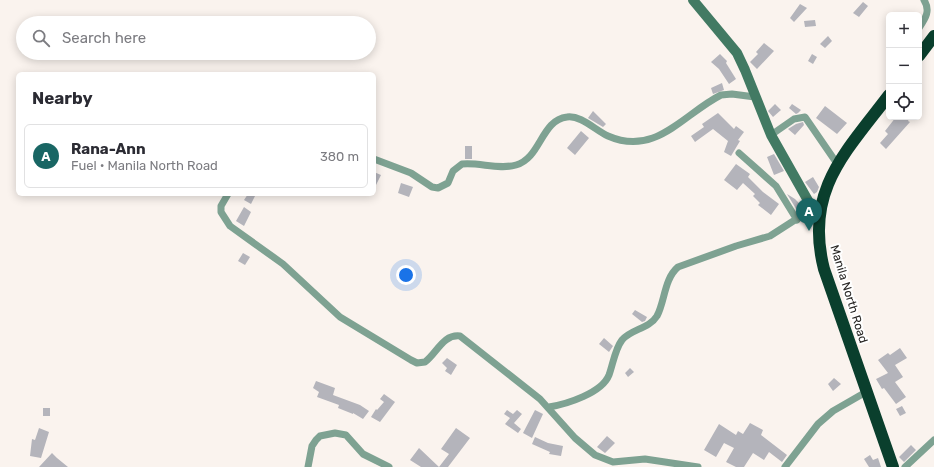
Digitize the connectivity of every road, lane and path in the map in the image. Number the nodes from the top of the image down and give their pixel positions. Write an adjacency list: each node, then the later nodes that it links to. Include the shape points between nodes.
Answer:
1 (693, 0): 6 (street, via 737,53)
2 (924, 0): 3 (street, via 928,11)
3 (922, 23)
4 (934, 36): 5 (highway)
5 (922, 51)
6 (755, 97): 8 (street); 10 (street, via 721,95 664,134 638,142 618,140 578,118 566,117 552,124 538,147 524,162 506,166 462,164 453,171 448,183 438,188 432,187 411,173)
7 (886, 100): 11 (highway, Manila North Road)
8 (771, 135): 11 (street, via 794,119 805,117); 13 (street)
9 (739, 153): 14 (street, via 776,186)
10 (376, 160)
11 (838, 165): 15 (highway, Manila North Road, via 824,192)
12 (227, 196): 17 (street, via 221,206 221,212 230,226 301,279 340,318 417,363 425,362 450,337 460,336)
13 (812, 209): 14 (street); 15 (street)
14 (797, 220): 17 (street, via 770,236 678,267 669,279 657,316 648,325 622,340 606,381 571,402)
15 (818, 220): 16 (highway, Manila North Road, via 820,253 824,269)
16 (866, 392): 23 (street, via 833,411 818,424); 24 (highway, Manila North Road)
17 (549, 407): 19 (street, via 575,438)
18 (934, 440): 25 (street)
19 (603, 464): 22 (street, via 645,459)
20 (308, 467): 21 (street, via 312,446 316,440 320,436 335,433 346,435 363,454)
21 (389, 467)
22 (698, 467)
23 (785, 467)
24 (893, 467)
25 (904, 467)

